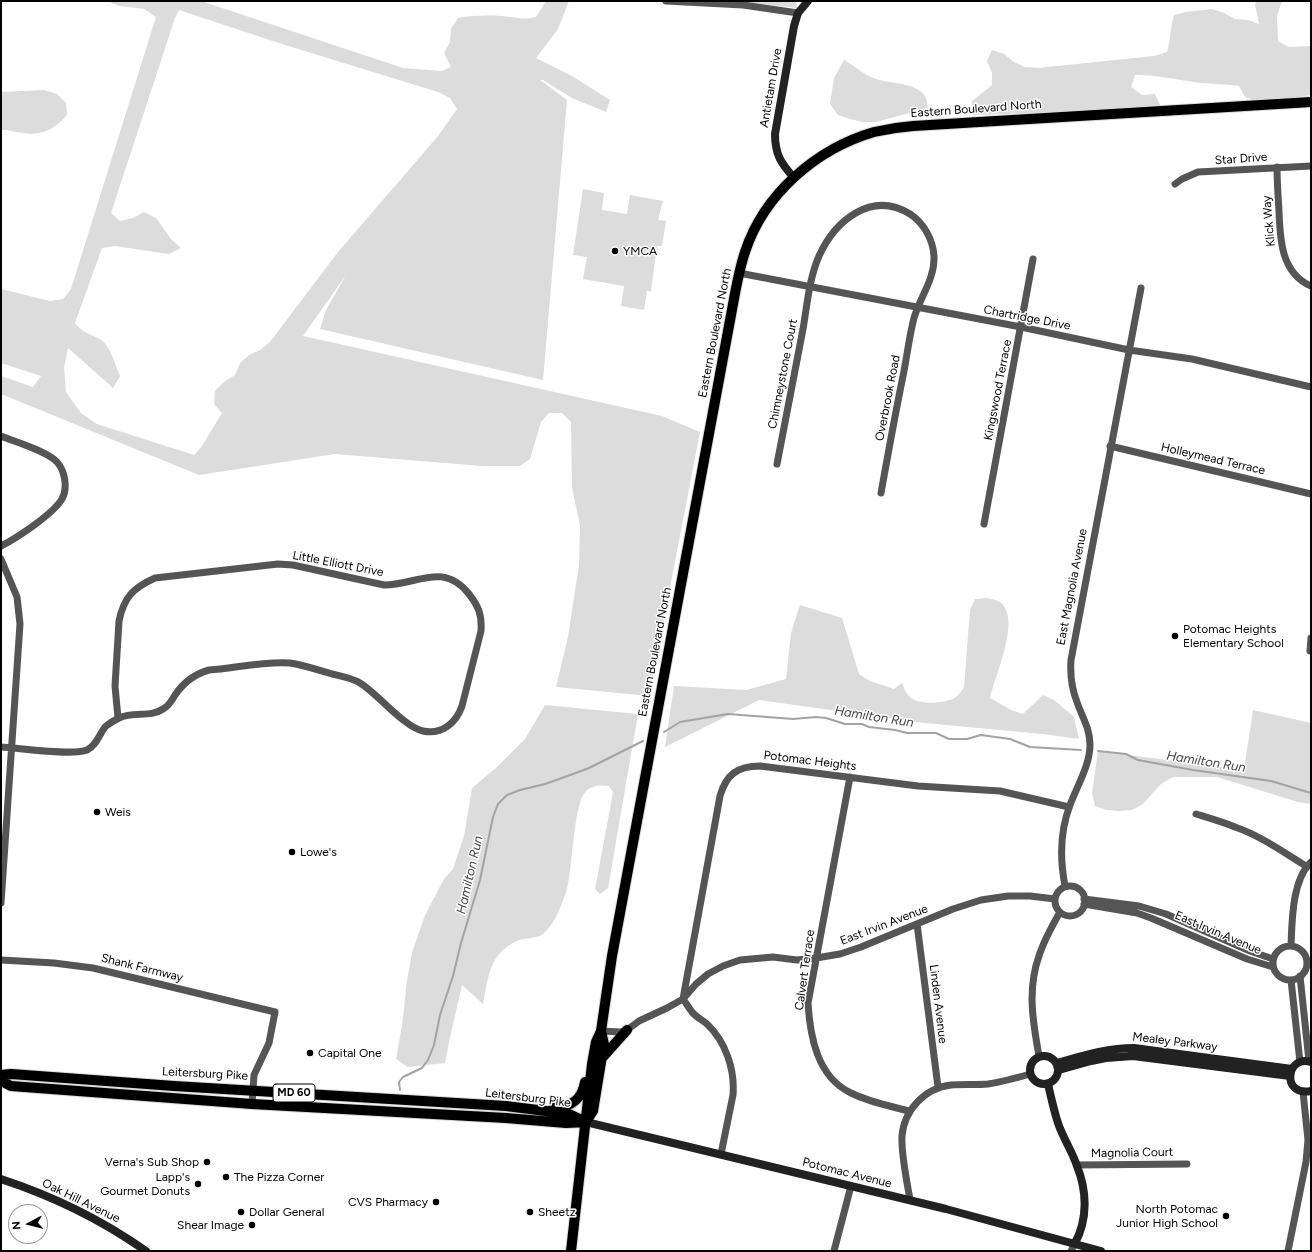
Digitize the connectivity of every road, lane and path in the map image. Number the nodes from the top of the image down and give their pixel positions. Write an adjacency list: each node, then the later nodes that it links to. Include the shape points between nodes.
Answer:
1 (666, 1): 3 (street, via 743,5)
2 (808, 1): 3 (street, Antietam Drive)
3 (798, 13): 7 (street, Antietam Drive, via 775,134 778,156 782,165)
4 (1311, 102): 7 (main road, Eastern Boulevard North, via 899,128 853,139 810,163)
5 (1311, 166): 6 (street, Star Drive)
6 (1277, 168): 8 (street, Star Drive, via 1198,172 1182,178); 11 (street, Klick Way, via 1280,239 1283,253 1295,275)
7 (794, 178): 10 (main road, Eastern Boulevard North, via 765,211 753,232)
8 (1175, 184)
9 (1033, 259): 15 (street, Kingswood Terrace)
10 (739, 273): 12 (street, Chartridge Drive); 51 (main road, Eastern Boulevard North, via 613,949)
11 (1311, 286)
12 (811, 287): 14 (street, Chartridge Drive); 14 (street, via 818,258 832,234 843,222 865,208 889,206 911,215 928,234 932,244 933,268); 20 (street, Chimneystone Court)
13 (1141, 288): 16 (street, East Magnolia Avenue)
14 (918, 308): 15 (street, Chartridge Drive); 21 (street, Overbrook Road, via 914,317)
15 (1021, 327): 16 (street, Chartridge Drive); 23 (street, Kingswood Terrace)
16 (1129, 350): 17 (street, Chartridge Drive, via 1192,359); 19 (street, East Magnolia Avenue)
17 (1311, 387)
18 (1, 436): 24 (street, via 56,461 66,486 61,500 54,508 22,534)
19 (1110, 446): 22 (street, Holleymead Terrace); 32 (street, East Magnolia Avenue, via 1071,660 1072,688 1086,720 1090,746 1081,779)
20 (777, 464)
21 (881, 493)
22 (1311, 494)
23 (984, 524)
24 (1, 546)
25 (1, 559): 30 (street, via 14,587 20,624)
26 (1311, 638): 27 (street)
27 (1310, 651)
28 (118, 718): 28 (street, Little Elliott Drive, via 158,712 170,704 190,678 199,673 278,663 302,665 354,680 411,726 423,731 440,730 453,722 462,706 481,631 481,619 476,603 466,591 450,578 444,577 427,577 395,585 384,585 278,564 155,578 138,586 121,611 115,686); 30 (street, via 106,727 87,750 73,752)
29 (1, 747): 30 (street)
30 (12, 748): 38 (street)
31 (850, 777): 32 (street, Potomac Heights, via 918,786 1000,791); 43 (street, Calvert Terrace); 49 (street, Potomac Heights, via 750,766 737,771 727,779 720,796)
32 (1069, 807): 35 (street, East Magnolia Avenue, via 1061,849)
33 (1196, 814): 34 (street, via 1235,826)
34 (1309, 864): 41 (street, via 1299,882 1294,902)
35 (1065, 886): 36 (street, via 1060,889); 37 (street, via 1078,888)
36 (1055, 899): 39 (street); 40 (street, East Irvin Avenue, via 1008,896 981,900)
37 (1084, 901): 39 (street, via 1082,908 1074,914); 44 (street, East Irvin Avenue, via 1139,906 1153,910); 46 (street, East Irvin Avenue, via 1137,913 1247,959)
38 (1, 903)
39 (1060, 912): 52 (street, via 1047,935 1034,974 1032,1011)
40 (917, 924): 43 (street, East Irvin Avenue, via 861,947); 63 (street, Linden Avenue)
41 (1291, 946): 42 (street); 44 (street, via 1283,947)
42 (1308, 956): 47 (street, via 1306,967)
43 (816, 958): 49 (street, East Irvin Avenue, via 797,960 773,957 740,960 708,974); 68 (street, Calvert Terrace, via 808,1003 809,1020 813,1040 829,1076 850,1093)
44 (1273, 959): 46 (street)
45 (1, 960): 64 (street, Shank Farmway, via 93,968 275,1012 269,1043 254,1075)
46 (1273, 967): 48 (street, via 1279,976)
47 (1300, 976): 48 (street); 55 (street)
48 (1292, 980): 54 (street)
49 (683, 999): 50 (street, via 639,1021); 70 (street, via 692,1012 714,1032 723,1046 732,1071 733,1096)
50 (627, 1030): 51 (street); 53 (main road)
51 (601, 1031): 53 (main road, Eastern Boulevard North, via 604,1044); 56 (main road, Eastern Boulevard North)
52 (1039, 1056): 57 (street, via 1046,1055 1052,1058); 59 (street, via 1031,1064)
53 (602, 1058): 69 (main road, Eastern Boulevard North, via 593,1111)
54 (1300, 1062): 55 (street); 58 (street)
55 (1310, 1062)
56 (592, 1064): 67 (main road, via 588,1068 584,1088 577,1100 564,1107); 69 (main road, Eastern Boulevard North)
57 (1058, 1066): 58 (street, Mealey Parkway, via 1105,1050 1134,1048); 62 (street, via 1057,1076)
58 (1291, 1073): 65 (street, via 1290,1082 1293,1087)
59 (1030, 1074): 62 (street, via 1037,1083); 63 (street, via 990,1084)
60 (1, 1075): 64 (main road, Leitersburg Pike / MD 60)
61 (1, 1081): 66 (main road, Leitersburg Pike / MD 60, via 11,1086)
62 (1048, 1084): 72 (street, via 1058,1124)
63 (938, 1088): 68 (street)
64 (253, 1090): 66 (street); 67 (main road, Leitersburg Pike / MD 60)
65 (1309, 1093): 81 (street, via 1306,1162)
66 (252, 1104): 69 (main road, Leitersburg Pike / MD 60, via 566,1123)
67 (506, 1106): 69 (main road, Leitersburg Pike / MD 60, via 569,1114)
68 (909, 1111): 75 (street, via 902,1136 902,1147)
69 (586, 1122): 70 (street, Potomac Avenue); 78 (main road)
70 (721, 1154): 74 (street, Potomac Avenue)
71 (1187, 1164): 72 (street, Magnolia Court)
72 (1077, 1165): 76 (street, via 1085,1206 1081,1232)
73 (1, 1179): 77 (street, Oak Hill Avenue, via 86,1214)
74 (851, 1186): 75 (street, Potomac Avenue); 79 (street)
75 (910, 1200): 76 (street, Potomac Avenue, via 1016,1227)
76 (1073, 1247): 80 (street, Potomac Avenue)
77 (146, 1251)
78 (571, 1251)
79 (834, 1251)
80 (1101, 1251)
81 (1288, 1251)

